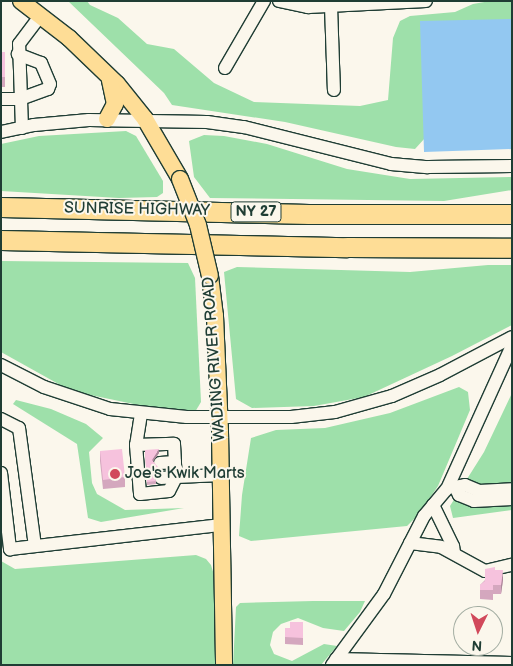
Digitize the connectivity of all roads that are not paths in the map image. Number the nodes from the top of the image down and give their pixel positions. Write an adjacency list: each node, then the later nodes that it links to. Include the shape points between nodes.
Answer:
1 (21, 1): 7 (main road, WADING RIVER ROAD)
2 (264, 1): 9 (street)
3 (279, 1): 6 (street, via 308,7)
4 (426, 1): 5 (street)
5 (376, 3): 6 (street)
6 (331, 6): 11 (street)
7 (40, 16): 8 (street, via 19,44); 10 (main road, WADING RIVER ROAD)
8 (18, 54): 13 (street); 13 (street, via 41,63 50,84 48,89)
9 (224, 68)
10 (109, 75): 14 (main road, via 115,104); 15 (main road, WADING RIVER ROAD)
11 (334, 90)
12 (1, 99): 13 (street)
13 (20, 99): 16 (street)
14 (107, 119): 15 (street); 16 (street, via 63,121)
15 (145, 120): 18 (street, via 244,127 363,158 404,165); 29 (main road, WADING RIVER ROAD, bridge, via 180,179 198,225 215,316)
16 (22, 128): 17 (street)
17 (1, 132)
18 (512, 166)
19 (1, 207): 20 (highway, SUNRISE HIGHWAY / NY 27)
20 (512, 214)
21 (1, 240): 22 (highway, SUNRISE HIGHWAY / NY 27)
22 (512, 248)
23 (512, 337): 29 (street, via 423,383 367,404 298,416)
24 (512, 346): 38 (street)
25 (1, 366): 26 (street)
26 (13, 372): 27 (street); 28 (street, via 81,401)
27 (1, 381)
28 (141, 414): 29 (street); 31 (street)
29 (220, 417): 35 (main road, WADING RIVER ROAD)
30 (1, 419): 44 (street, via 19,428)
31 (136, 445): 32 (street, via 174,444); 36 (street, via 143,479 140,494 169,491)
32 (175, 462): 33 (street); 36 (street)
33 (160, 463)
34 (1, 473): 44 (street, via 10,549)
35 (222, 475): 36 (street); 42 (main road, WADING RIVER ROAD)
36 (176, 476): 37 (street)
37 (161, 478)
38 (452, 485): 39 (street, via 479,491); 40 (street, via 459,495 474,501); 41 (street)
39 (512, 489)
40 (512, 499)
41 (433, 505): 43 (street); 45 (street)
42 (222, 525): 44 (street); 49 (main road, WADING RIVER ROAD)
43 (410, 543): 45 (street); 47 (street, via 384,594)
44 (35, 546)
45 (454, 552): 46 (street, via 485,571)
46 (512, 565)
47 (334, 662): 48 (street)
48 (512, 663)
49 (224, 665)

